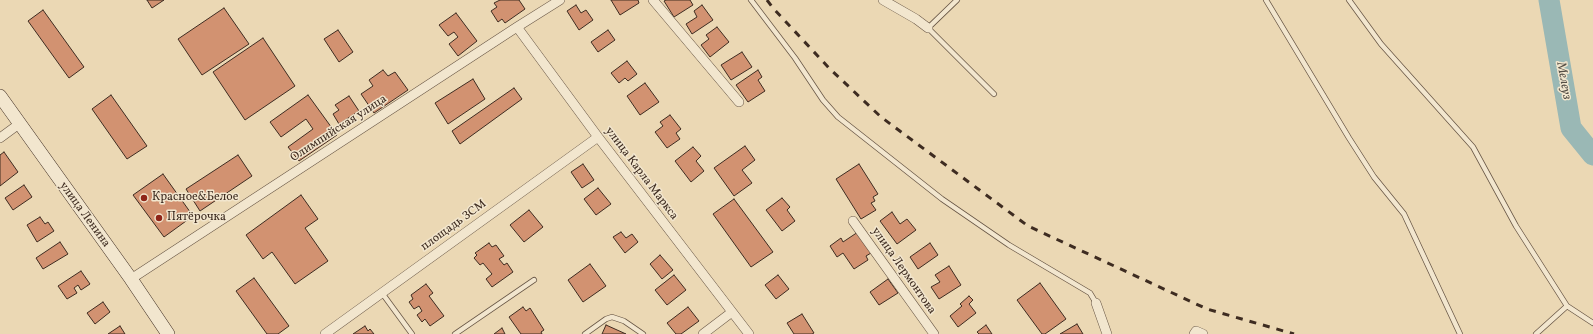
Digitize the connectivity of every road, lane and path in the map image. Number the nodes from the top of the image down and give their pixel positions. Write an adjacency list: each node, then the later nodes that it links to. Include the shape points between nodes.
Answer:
1 (560, 0): 8 (street, Олимпийская улица)
2 (653, 0): 12 (street)
3 (751, 0): 20 (lane, via 838,117 942,199 1009,244 1090,293)
4 (883, 0): 9 (street)
5 (957, 0): 9 (lane)
6 (1266, 0): 34 (lane, via 1348,138 1374,177 1404,214)
7 (1349, 0): 21 (lane, via 1381,44 1473,147 1516,226)
8 (517, 27): 14 (street, улица Карла Маркса); 17 (street, Олимпийская улица)
9 (928, 28): 10 (lane)
10 (994, 94)
11 (0, 96): 13 (main road, улица Ленина)
12 (739, 102)
13 (19, 124): 15 (street); 17 (main road, улица Ленина)
14 (598, 137): 19 (street, площадь ЗСМ); 22 (street, улица Карла Маркса)
15 (0, 138)
16 (853, 221): 32 (street, улица Лермонтова)
17 (130, 279): 24 (main road, улица Ленина)
18 (534, 280): 27 (lane)
19 (382, 293): 25 (street, площадь ЗСМ); 26 (lane)
20 (1096, 303): 33 (street)
21 (1567, 306): 23 (lane); 35 (lane)
22 (732, 312): 30 (street); 31 (street, улица Карла Маркса)
23 (1593, 323)
24 (168, 334)
25 (325, 334)
26 (412, 334)
27 (455, 334)
28 (585, 334): 29 (lane, via 612,317 624,321)
29 (643, 334)
30 (703, 334)
31 (749, 334)
32 (934, 334)
33 (1107, 334)
34 (1460, 334)
35 (1536, 334)

